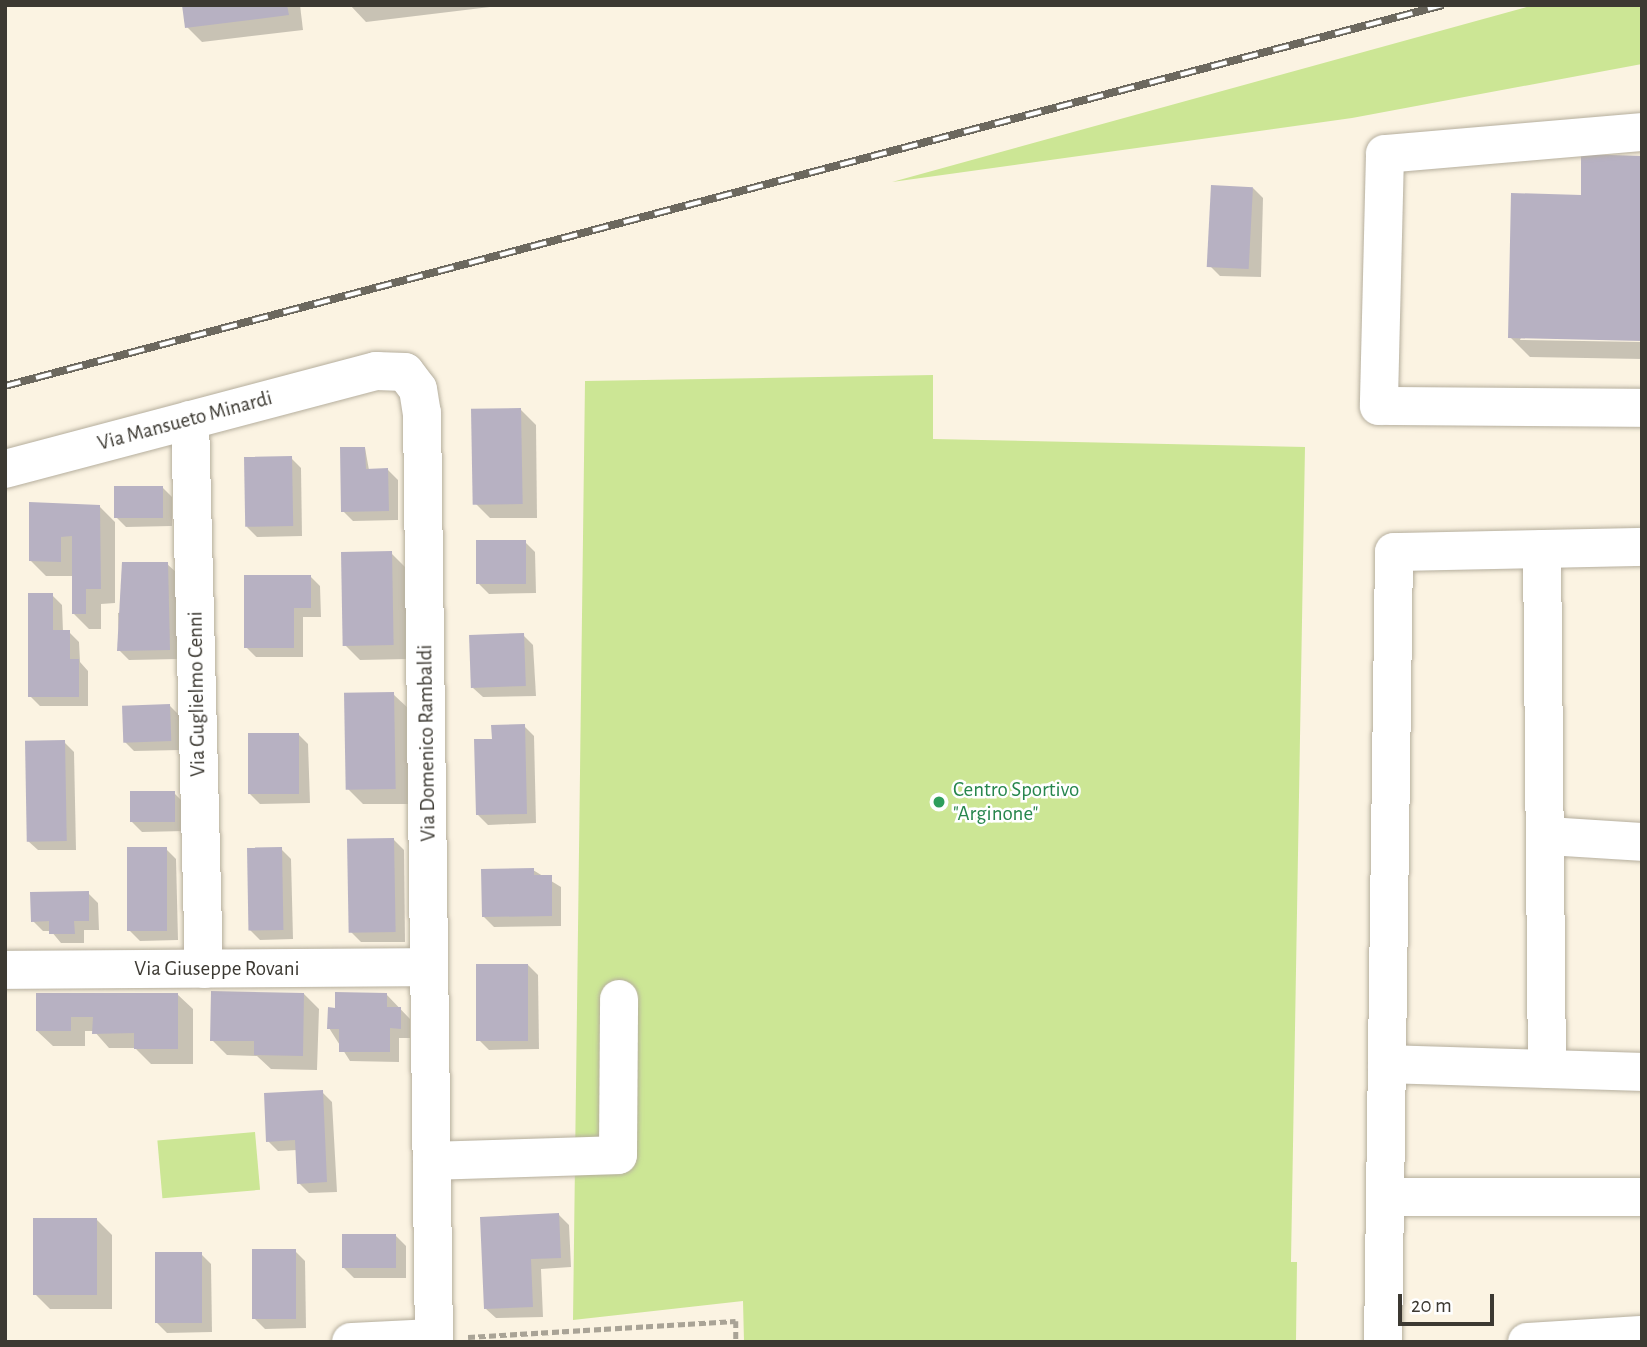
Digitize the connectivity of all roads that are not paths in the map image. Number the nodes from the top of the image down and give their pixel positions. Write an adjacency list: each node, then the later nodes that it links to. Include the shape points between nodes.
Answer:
1 (1642, 132): 3 (street, via 1385,154 1379,406)
2 (364, 373): 4 (street, Via Mansueto Minardi); 10 (street, Via Domenico Rambaldi, via 396,368 405,372 418,389 422,413)
3 (1642, 408)
4 (190, 420): 5 (street, Via Mansueto Minardi); 11 (street, Via Guglielmo Cenni)
5 (5, 469)
6 (1642, 547): 7 (street)
7 (1542, 549): 8 (street); 14 (street, via 1394,552)
8 (1547, 836): 9 (street); 15 (street)
9 (1642, 842)
10 (429, 967): 11 (street, Via Giuseppe Rovani); 17 (street, Via Domenico Rambaldi)
11 (204, 969): 12 (street, Via Giuseppe Rovani)
12 (5, 970)
13 (619, 999): 17 (street, via 618,1155)
14 (1387, 1064): 15 (street); 18 (street)
15 (1547, 1069): 16 (street)
16 (1642, 1072)
17 (432, 1161): 21 (street, Via Domenico Rambaldi)
18 (1385, 1197): 19 (street); 23 (street)
19 (1642, 1198)
20 (1642, 1335): 24 (street)
21 (434, 1340): 22 (street)
22 (351, 1342)
23 (1383, 1342)
24 (1527, 1342)

